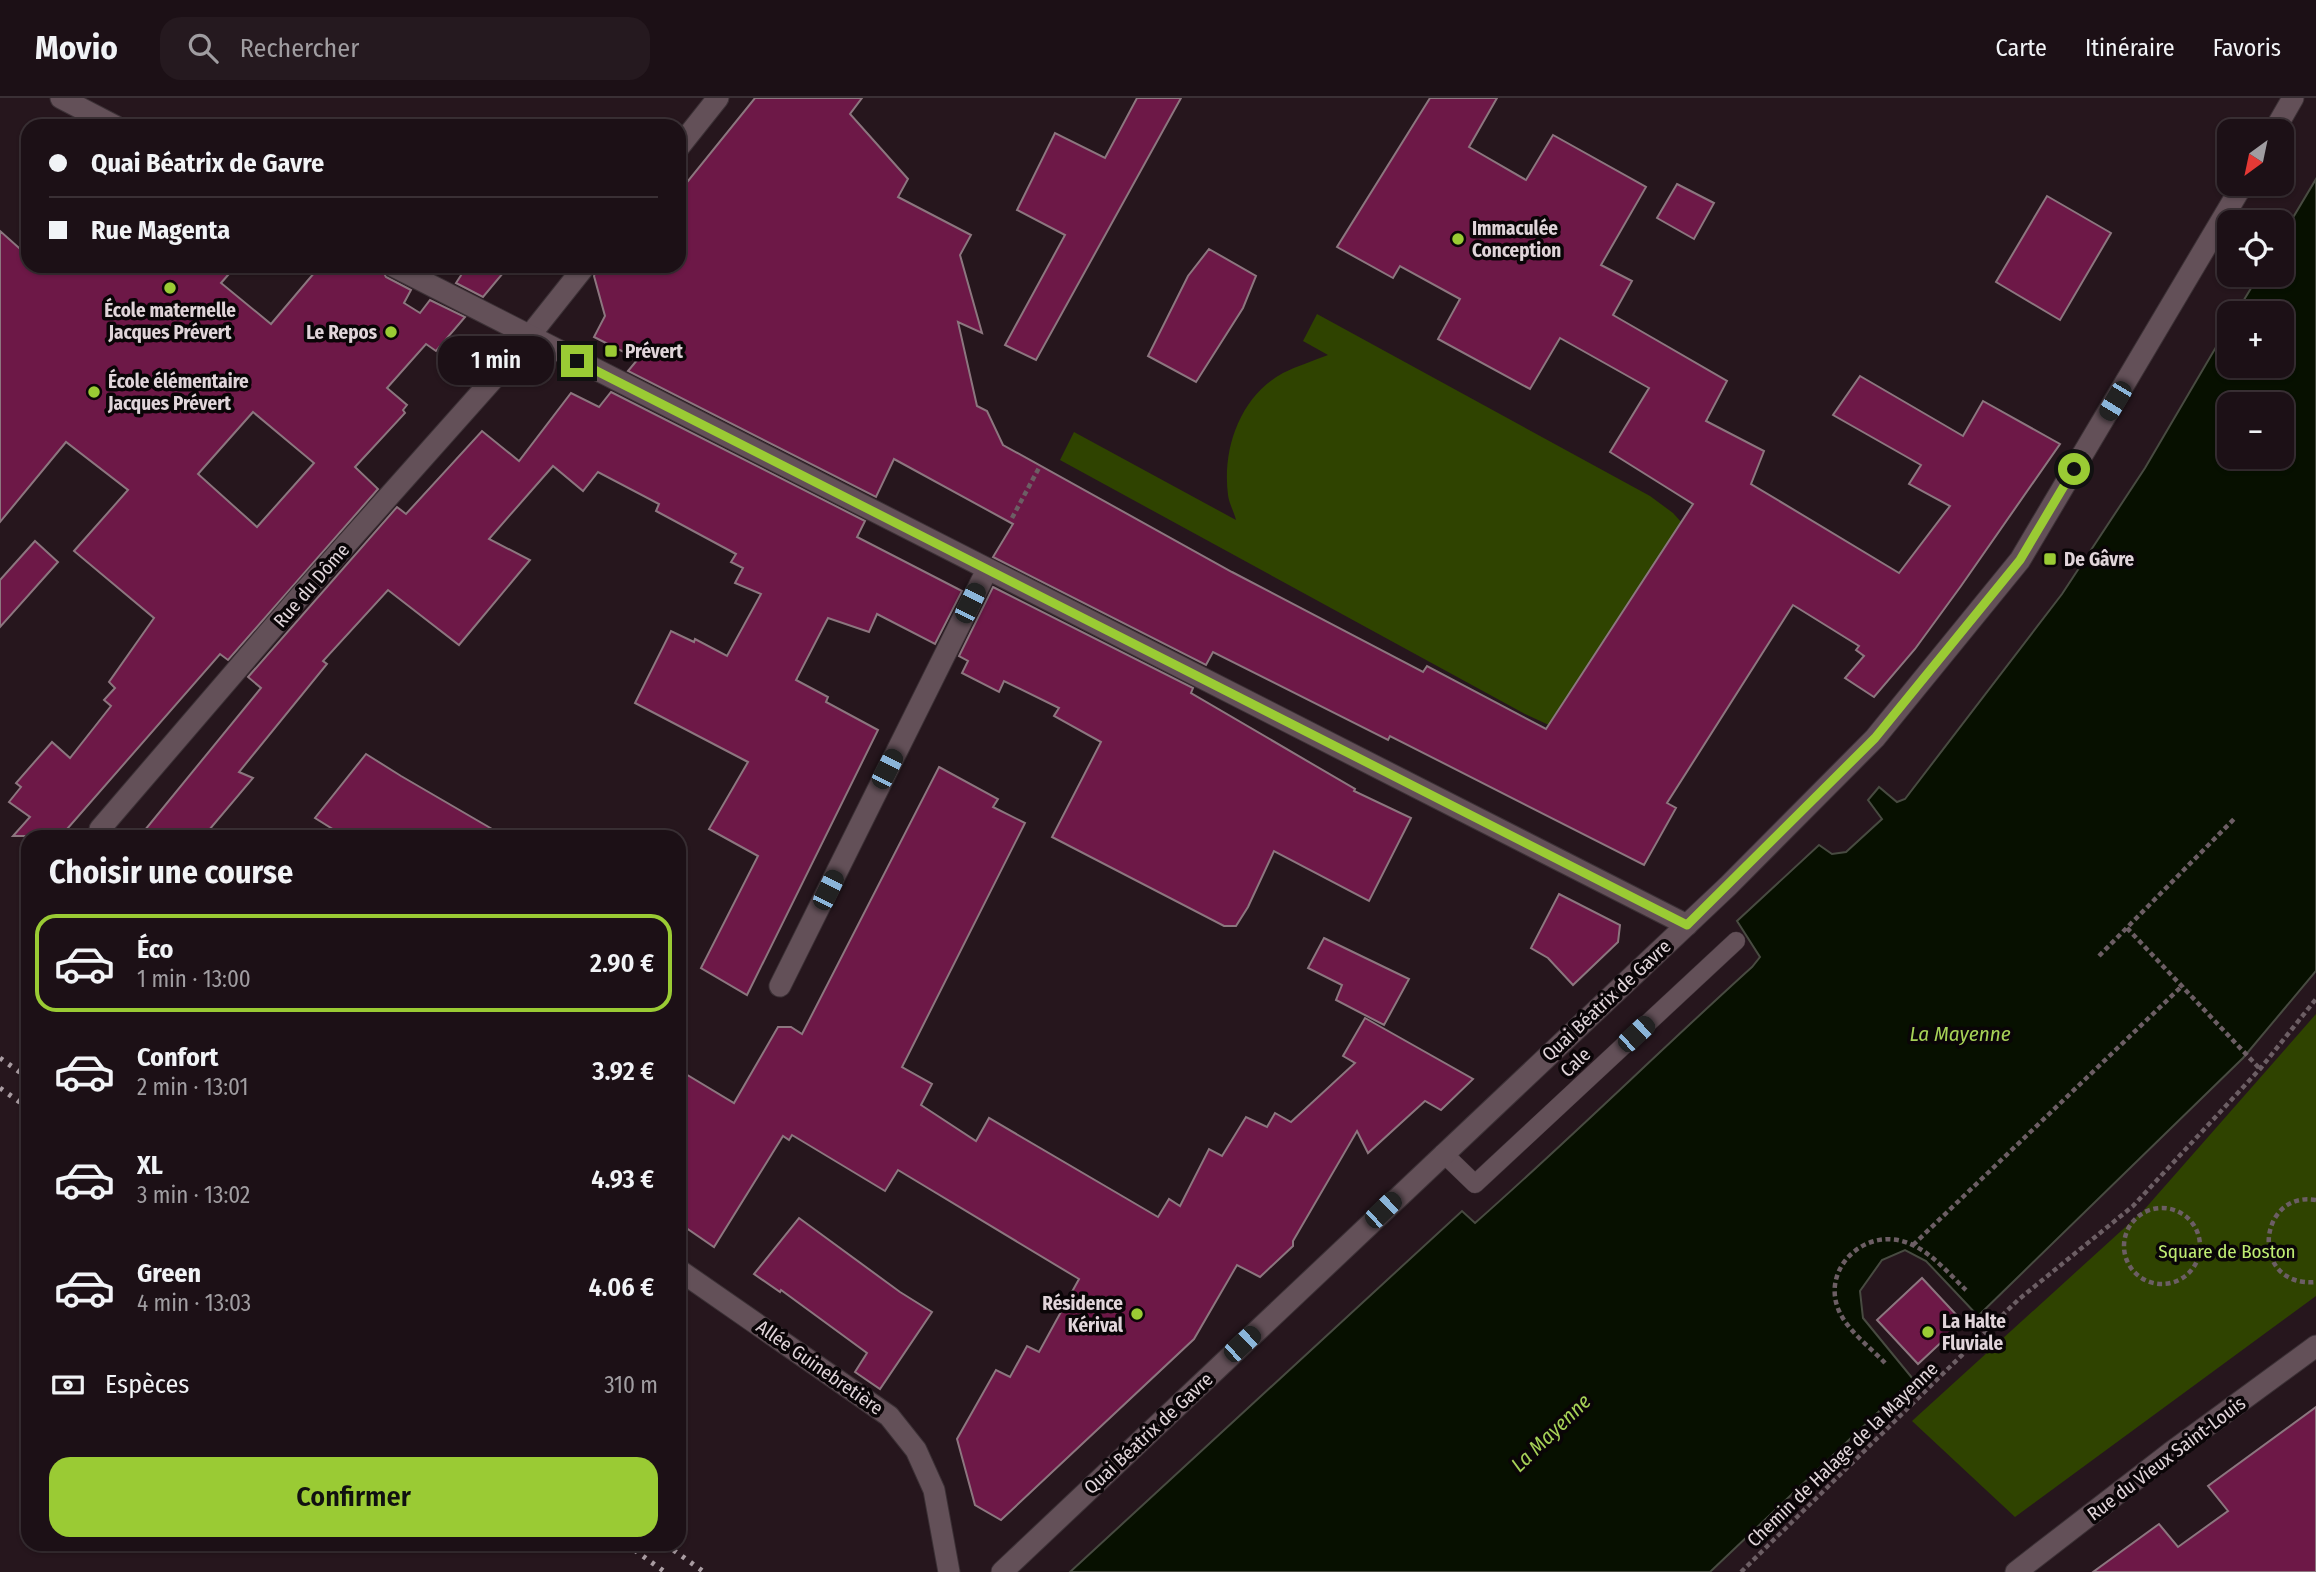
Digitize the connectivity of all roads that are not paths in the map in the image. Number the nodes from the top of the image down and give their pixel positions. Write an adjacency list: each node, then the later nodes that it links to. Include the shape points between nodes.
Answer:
1 (61, 98): 4 (street)
2 (718, 98): 6 (street)
3 (2293, 98): 5 (street)
4 (102, 119)
5 (2281, 119)
6 (686, 139)
7 (2236, 196): 13 (street, Quai Béatrix de Gavre, via 2020,560 1875,738)
8 (406, 273): 10 (street)
9 (580, 273): 10 (street, Rue du Dôme)
10 (529, 337): 11 (street); 12 (street, Rue du Dôme)
11 (987, 569): 13 (street); 15 (street)
12 (100, 830)
13 (1687, 925): 16 (street, Quai Béatrix de Gavre)
14 (1737, 941): 16 (lane, Cale, via 1475,1184)
15 (780, 986)
16 (1443, 1153): 20 (street, Quai Béatrix de Gavre)
17 (686, 1274): 19 (street, Allée Guinebretière, via 889,1416 916,1450 934,1490)
18 (2316, 1346): 21 (street, Rue du Vieux Saint-Louis)
19 (949, 1572)
20 (1002, 1572)
21 (2016, 1572)

